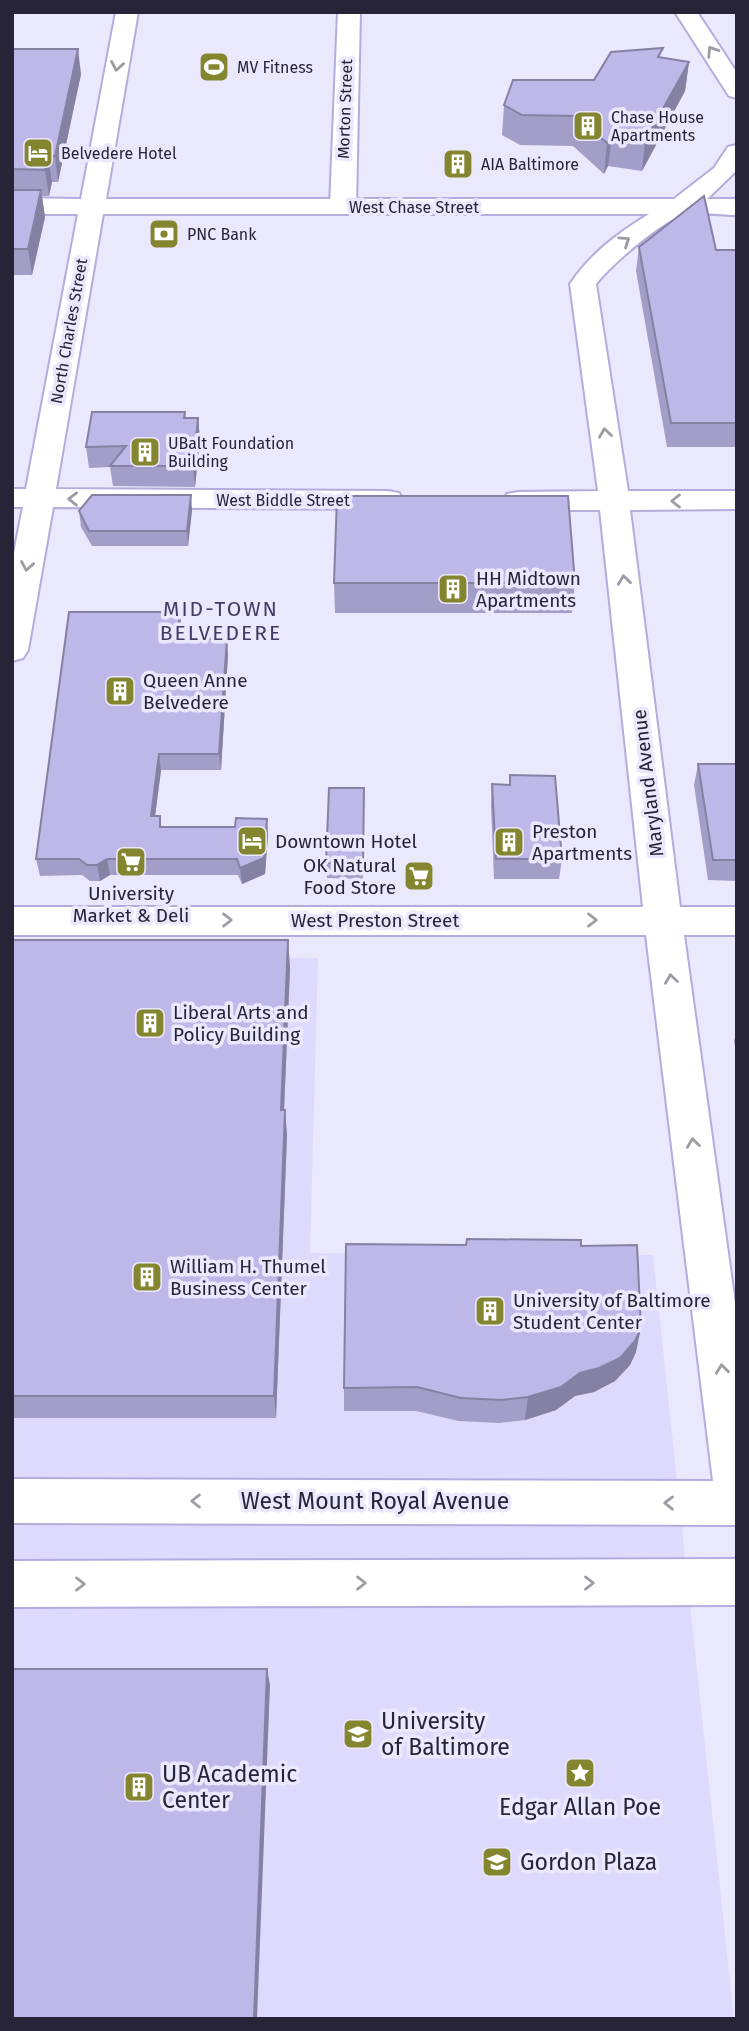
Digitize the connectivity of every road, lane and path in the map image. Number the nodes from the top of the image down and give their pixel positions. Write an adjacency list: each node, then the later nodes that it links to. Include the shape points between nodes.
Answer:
1 (127, 12): 7 (main road, North Charles Street, one-way to 7)
2 (349, 12): 8 (main road, Morton Street)
3 (686, 12): 4 (main road, one-way to 3)
4 (737, 91)
5 (737, 152): 9 (main road, Maryland Avenue, via 715,180)
6 (12, 206): 7 (main road, West Chase Street)
7 (92, 206): 8 (main road, West Chase Street); 11 (main road, North Charles Street)
8 (342, 206): 9 (main road, West Chase Street)
9 (676, 207): 10 (main road, West Chase Street); 15 (main road, Maryland Avenue, one-way to 9, via 583,284 604,257)
10 (737, 208)
11 (26, 498): 12 (main road, West Biddle Street, one-way to 11); 16 (main road, North Charles Street, one-way to 16)
12 (422, 500)
13 (490, 500): 15 (main road)
14 (737, 500): 15 (main road, one-way to 15)
15 (614, 501): 18 (main road, Maryland Avenue, one-way to 15)
16 (12, 650)
17 (12, 920): 18 (main road, West Preston Street, one-way to 18)
18 (664, 920): 19 (main road, West Preston Street); 20 (main road, Maryland Avenue, one-way to 18)
19 (737, 921)
20 (737, 1485)
21 (12, 1501): 22 (main road, West Mount Royal Avenue, one-way to 21)
22 (737, 1503)
23 (737, 1582): 24 (main road, one-way to 23)
24 (12, 1584)

